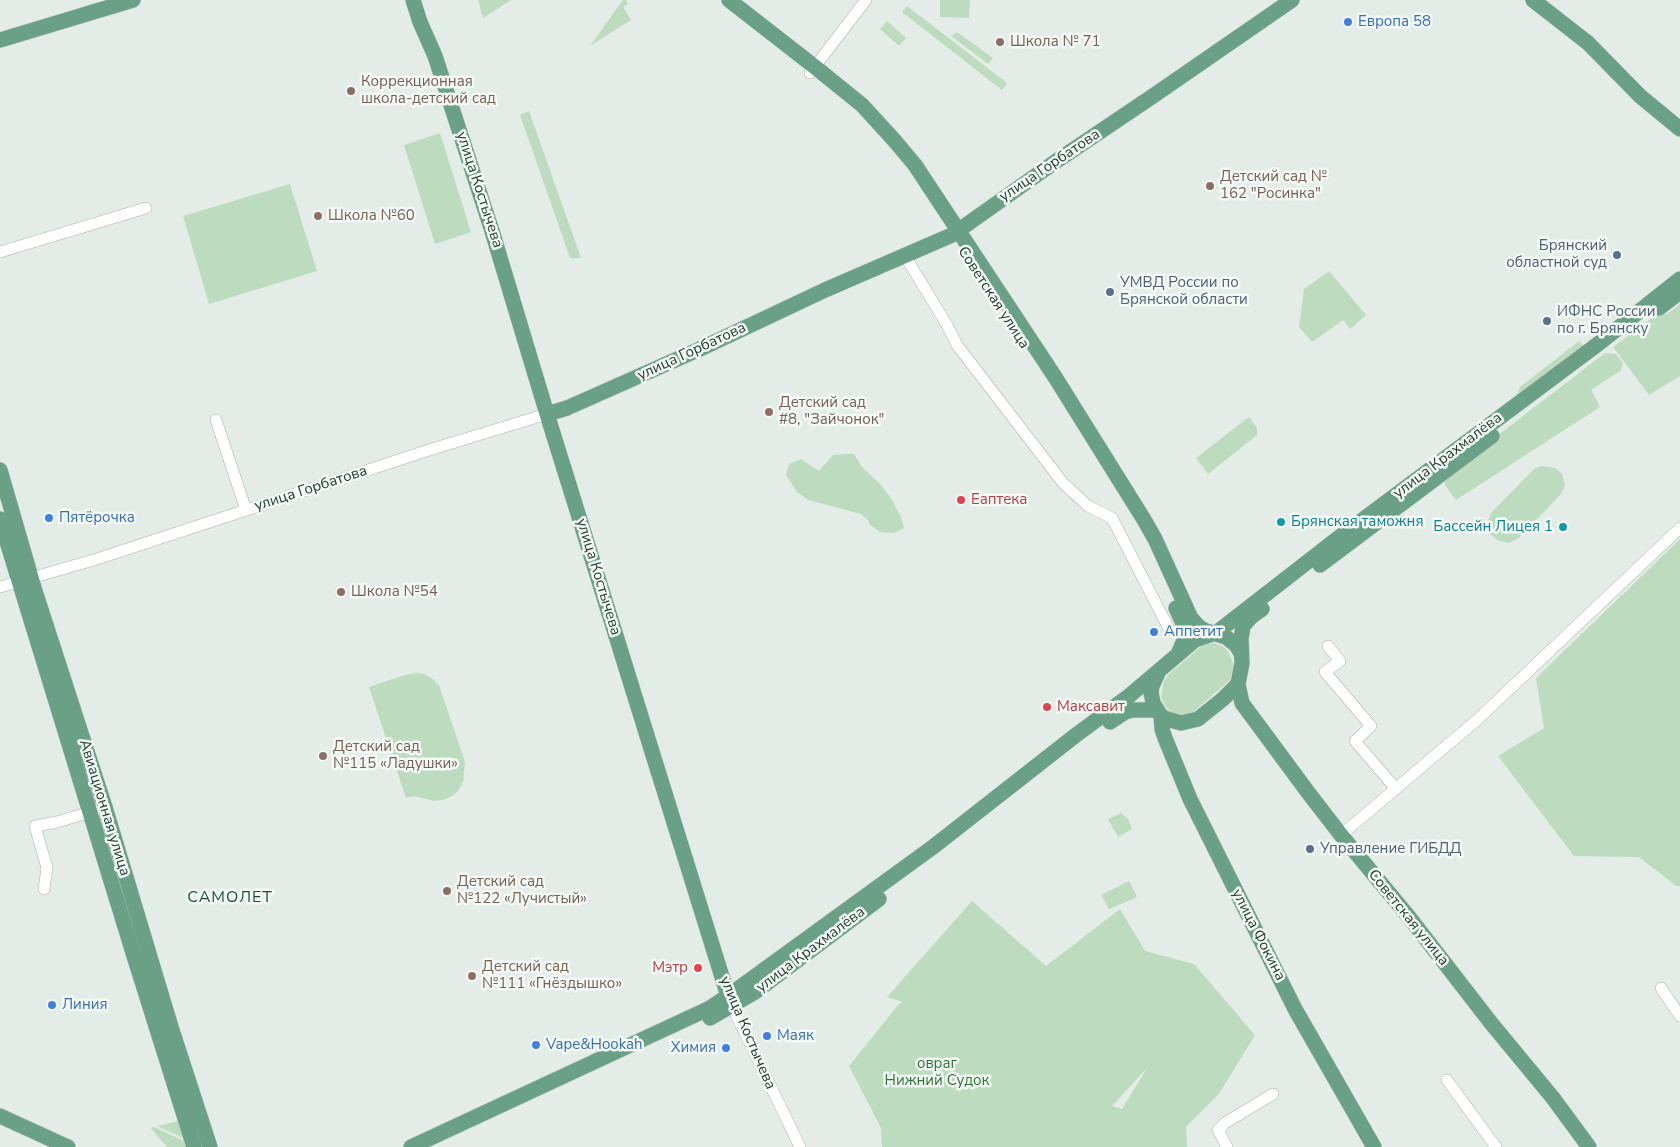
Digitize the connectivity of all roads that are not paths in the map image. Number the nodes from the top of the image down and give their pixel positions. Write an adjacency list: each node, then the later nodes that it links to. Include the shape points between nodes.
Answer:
1 (133, 0): 8 (main road)
2 (413, 0): 17 (main road, улица Костычева, via 460,130)
3 (716, 0): 9 (main road, Советская улица)
4 (729, 0): 9 (main road, Советская улица)
5 (866, 0): 9 (street)
6 (1292, 0): 12 (main road, улица Горбатова)
7 (1533, 0): 10 (main road, via 1588,43 1640,96)
8 (0, 40)
9 (813, 70): 12 (main road, Советская улица, via 886,144)
10 (1680, 129)
11 (146, 208): 13 (street)
12 (955, 232): 14 (main road, улица Горбатова); 26 (main road, Советская улица, via 1060,385 1138,510 1191,618 1199,627); 29 (main road, Советская улица, via 1143,536 1185,628 1185,638)
13 (0, 252)
14 (905, 256): 17 (main road, улица Горбатова, via 567,408); 25 (street, via 957,345 1063,483 1088,506 1112,518)
15 (1680, 279): 26 (main road, улица Крахмалёва)
16 (1680, 292): 28 (main road, via 1252,616 1243,626)
17 (547, 414): 20 (street, улица Горбатова); 38 (main road, улица Костычева)
18 (216, 420): 20 (street)
19 (0, 470): 23 (main road, Авиационная улица)
20 (246, 510): 23 (street, улица Горбатова)
21 (0, 519): 23 (main road, Авиационная улица)
22 (1680, 528): 33 (street, via 1477,720)
23 (26, 579): 24 (street, улица Горбатова); 34 (main road, Авиационная улица)
24 (0, 587)
25 (1169, 629)
26 (1216, 633): 28 (main road, via 1236,645); 29 (main road, via 1195,640)
27 (1328, 646): 33 (street, via 1340,661 1325,672 1371,726 1355,741)
28 (1241, 653): 31 (main road)
29 (1177, 655): 30 (main road)
30 (1158, 672): 32 (main road, via 1151,692); 38 (main road, улица Крахмалёва)
31 (1238, 684): 32 (main road, via 1198,719 1176,722); 35 (main road, Советская улица, via 1242,703)
32 (1159, 713): 38 (main road, улица Крахмалёва, via 1133,710 1118,716 756,992); 52 (main road, улица Фокина, via 1165,738 1190,799 1295,1009)
33 (1396, 789): 35 (street)
34 (98, 810): 36 (street, via 35,826 47,868); 46 (main road, Авиационная улица, via 134,956); 47 (main road, Авиационная улица)
35 (1340, 835): 54 (main road, Советская улица, via 1409,917)
36 (44, 889)
37 (1661, 988): 39 (street)
38 (730, 1001): 48 (main road, улица Крахмалёва); 49 (main road, улица Крахмалёва, via 714,1017); 50 (street, улица Костычева)
39 (1680, 1016)
40 (1447, 1080): 53 (street)
41 (1273, 1094): 51 (street, via 1218,1130)
42 (0, 1116): 45 (main road)
43 (0, 1126): 44 (main road)
44 (48, 1147)
45 (68, 1147)
46 (194, 1147)
47 (210, 1147)
48 (411, 1147)
49 (435, 1147)
50 (800, 1147)
51 (1227, 1147)
52 (1374, 1147)
53 (1496, 1147)
54 (1589, 1147)

